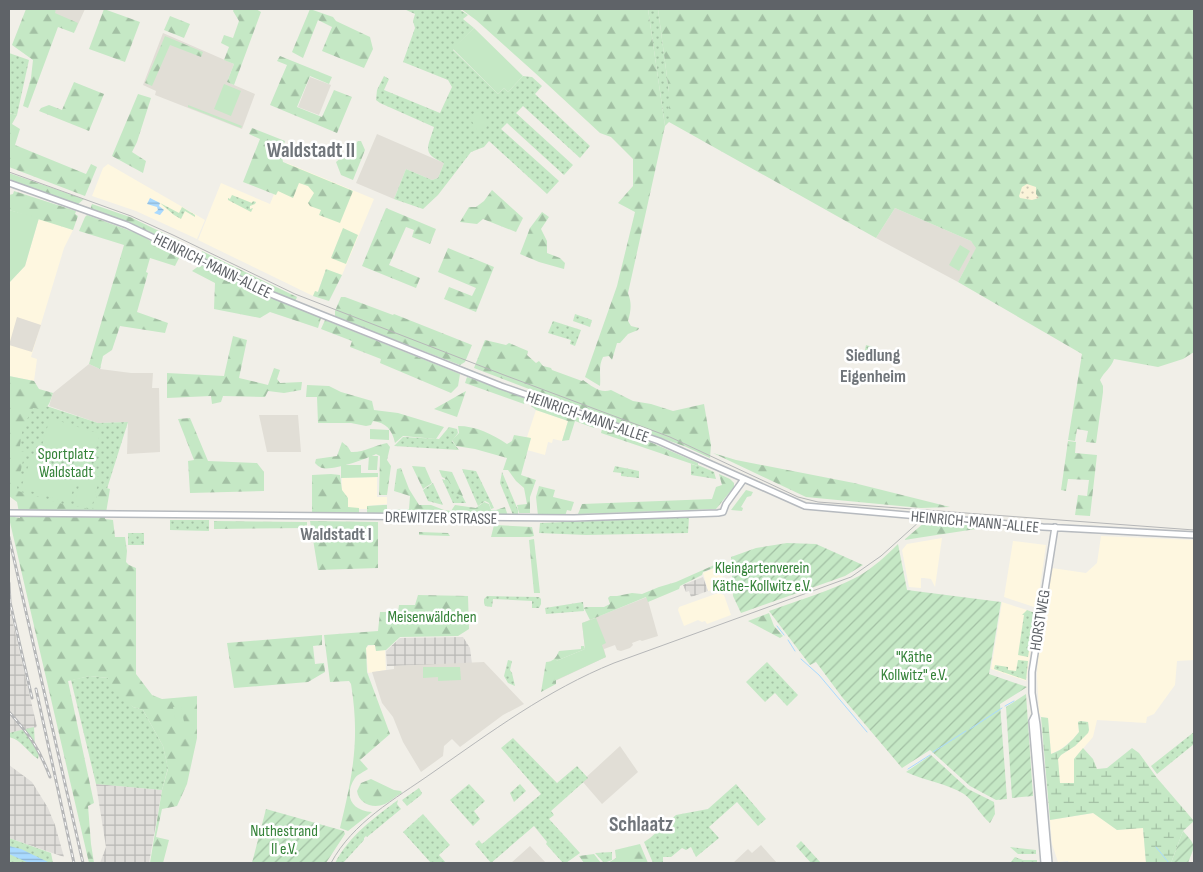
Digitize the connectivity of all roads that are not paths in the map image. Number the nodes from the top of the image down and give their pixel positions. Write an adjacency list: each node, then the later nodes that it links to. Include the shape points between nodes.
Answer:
1 (9, 183): 2 (main road, HEINRICH-MANN-ALLEE, via 127,225 326,317 509,389 659,441)
2 (744, 479): 3 (main road, DREWITZER STRASSE, via 723,512 574,518); 4 (main road, HEINRICH-MANN-ALLEE, via 816,508)
3 (9, 513)
4 (1055, 527): 5 (main road, HEINRICH-MANN-ALLEE); 6 (main road, HORSTWEG, via 1033,660)
5 (1194, 535)
6 (1035, 714): 7 (main road, HORSTWEG, via 1032,721); 8 (main road, HORSTWEG)
7 (1044, 863)
8 (1049, 863)

